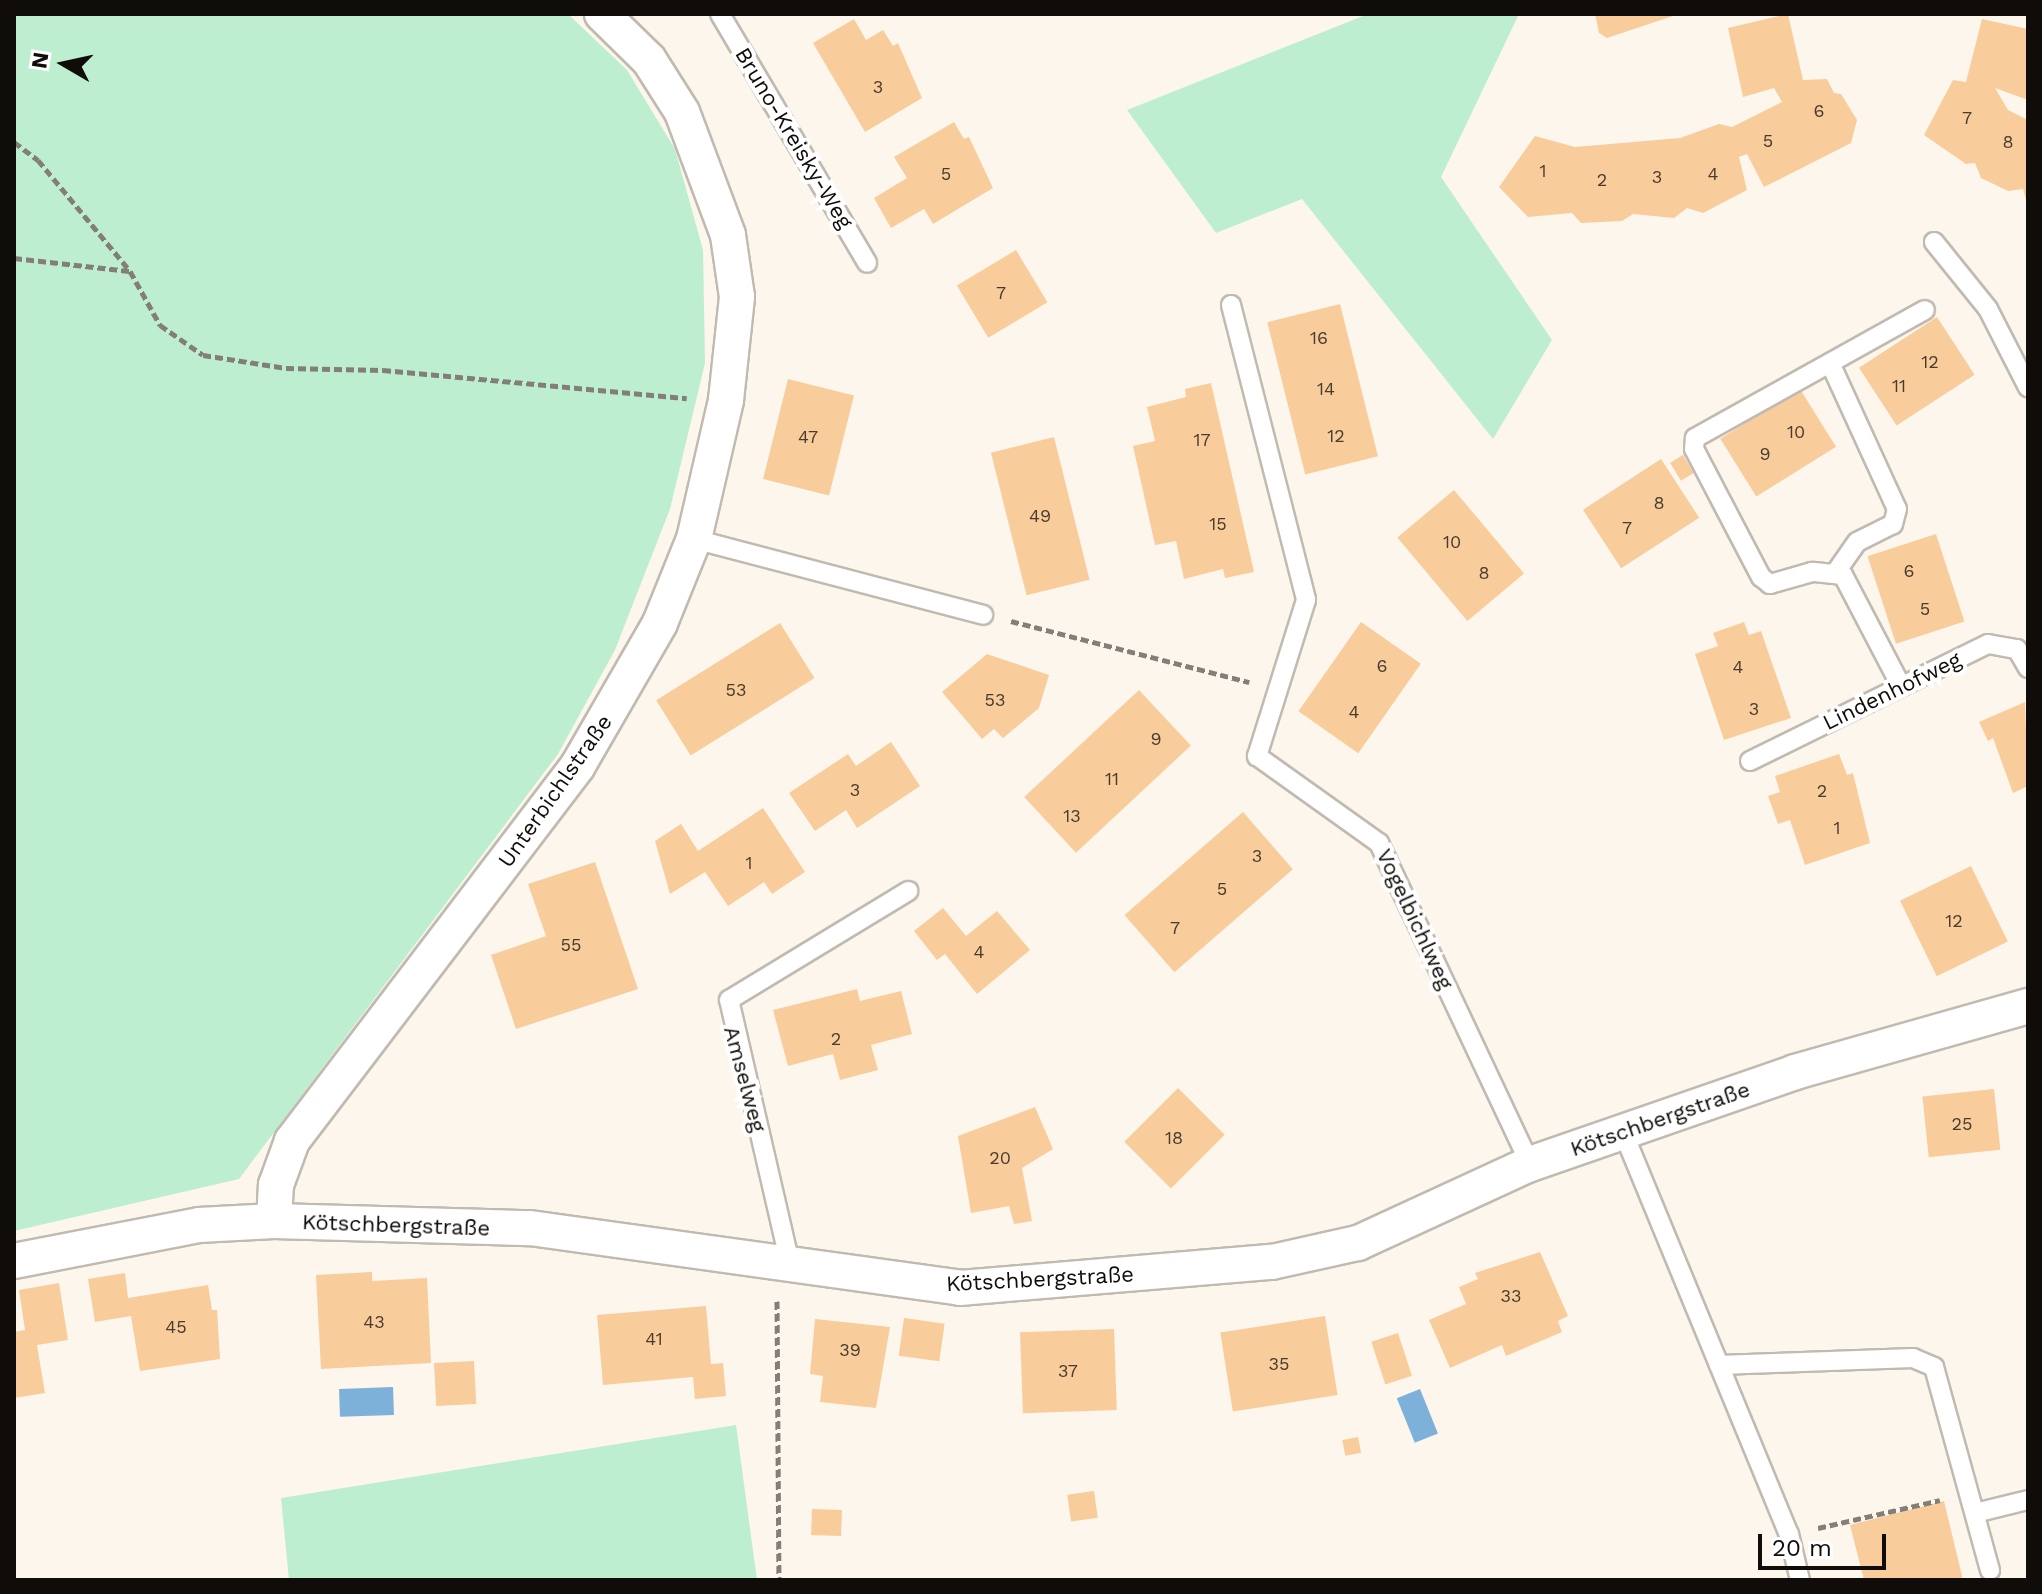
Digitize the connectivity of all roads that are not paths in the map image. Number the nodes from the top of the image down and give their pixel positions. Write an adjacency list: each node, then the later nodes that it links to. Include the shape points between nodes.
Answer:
1 (602, 14): 9 (street, Unterbichlstraße, via 649,60 682,112 724,221 737,297 726,400)
2 (720, 14): 4 (lane, Bruno-Kreisky-Weg)
3 (1934, 242): 8 (lane, via 1988,309)
4 (867, 263)
5 (1231, 305): 18 (lane, Vogelbichlweg, via 1306,600 1257,756 1379,843)
6 (1925, 310): 7 (lane)
7 (1831, 365): 10 (lane, via 1897,509 1893,524 1857,542); 10 (lane, via 1695,438 1694,449 1761,577 1770,584)
8 (2028, 387)
9 (694, 539): 11 (lane); 19 (street, Unterbichlstraße, via 660,623 577,767 292,1141 276,1185)
10 (1837, 571): 13 (lane)
11 (983, 615)
12 (2028, 668): 13 (lane, Lindenhofweg, via 2017,649 1988,644)
13 (1901, 686): 14 (lane, Lindenhofweg)
14 (1750, 761)
15 (908, 891): 21 (lane, Amselweg, via 729,1000)
16 (2028, 1006): 17 (street, Kötschbergstraße, via 1795,1072)
17 (1623, 1132): 18 (street, Kötschbergstraße); 22 (lane)
18 (1530, 1164): 21 (street, Kötschbergstraße, via 1358,1243 1272,1262 960,1288)
19 (274, 1221): 20 (street, Kötschbergstraße, via 199,1225); 21 (street, Kötschbergstraße, via 530,1228)
20 (14, 1261)
21 (784, 1267)
22 (1719, 1365): 24 (lane, via 1913,1358 1934,1367); 26 (lane, via 1789,1534)
23 (2028, 1500): 24 (lane)
24 (1975, 1513): 25 (lane)
25 (1990, 1570)
26 (1800, 1580)

